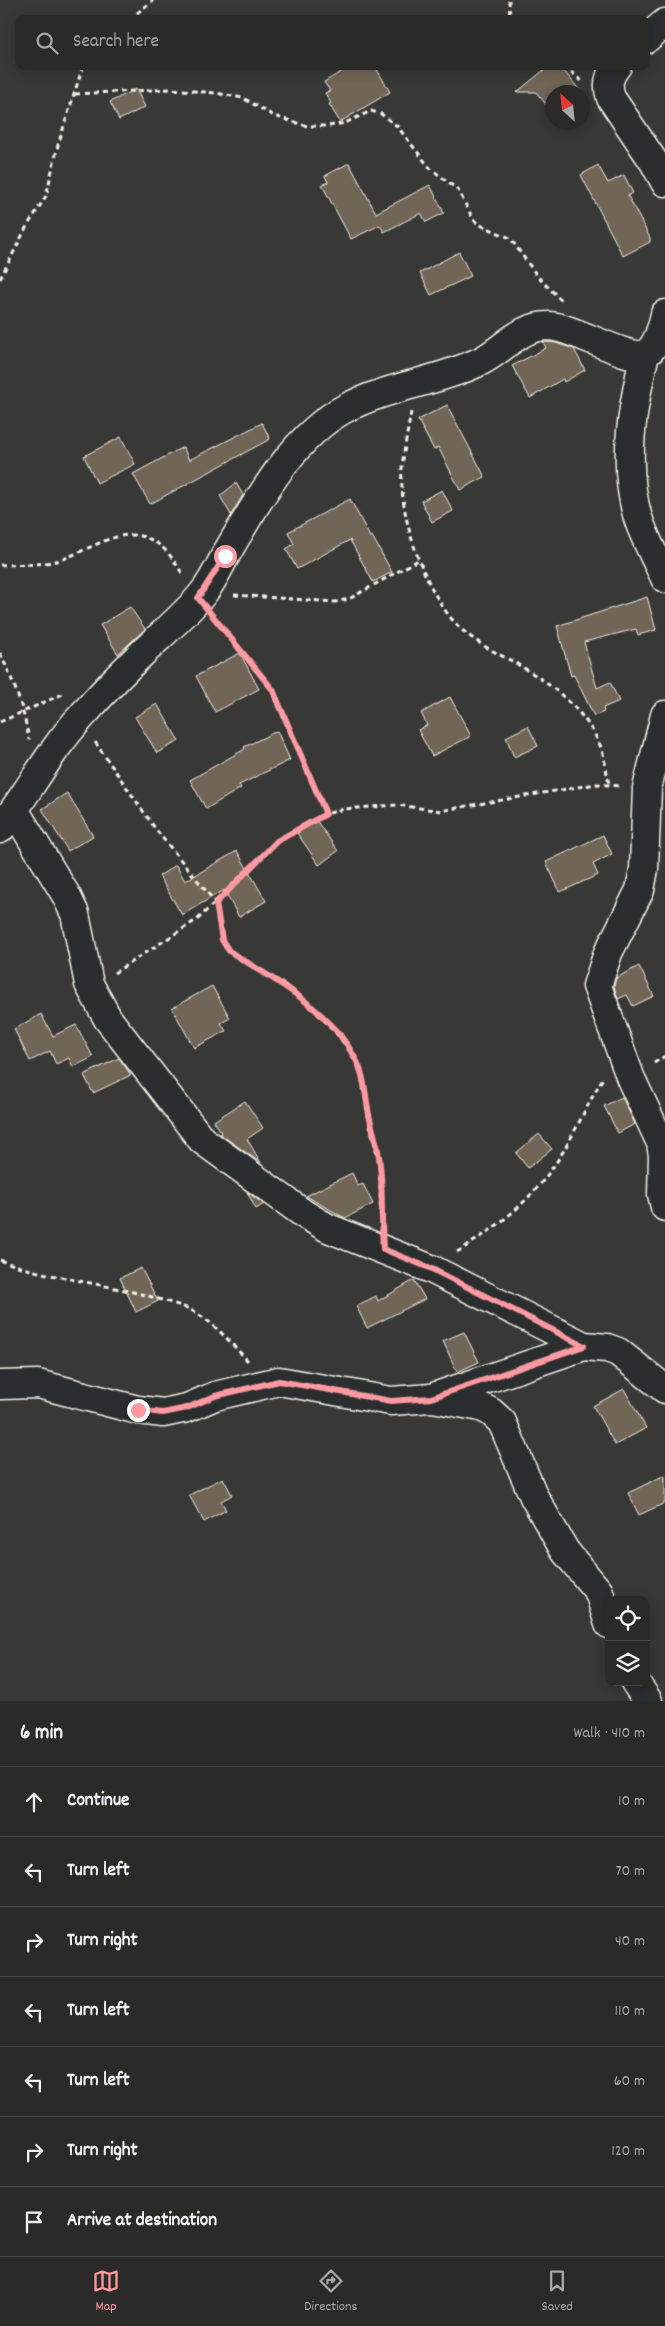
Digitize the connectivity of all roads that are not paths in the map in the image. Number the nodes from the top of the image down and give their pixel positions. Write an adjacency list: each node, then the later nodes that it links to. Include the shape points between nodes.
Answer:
1 (665, 23): 2 (street)
2 (650, 36)
3 (613, 70): 4 (street, via 607,86 611,98)
4 (665, 182)
5 (665, 314): 6 (street, via 663,325)
6 (645, 354): 7 (street, via 632,415 630,452 638,518); 9 (street, via 630,355 581,334 550,326 532,328 515,336 483,360 344,408 314,432 260,495 201,595 184,616 135,660 81,717 50,755)
7 (665, 578)
8 (665, 716): 10 (street, via 649,774 646,802)
9 (7, 820): 12 (street, via 66,895 75,914 89,984 108,1019 202,1140 328,1228 432,1269)
10 (655, 845): 11 (street, via 644,869 640,890 608,953 597,986 620,1050 661,1143)
11 (665, 1207)
12 (584, 1346): 14 (street, via 618,1352); 15 (street)
13 (0, 1385): 15 (street, via 38,1384 138,1410 163,1413 187,1408 215,1396 279,1381 391,1401)
14 (665, 1389)
15 (431, 1398): 16 (street, via 481,1407 502,1422 534,1497 565,1551 599,1592)
16 (605, 1611)
17 (639, 1686): 18 (street)
18 (648, 1701)

